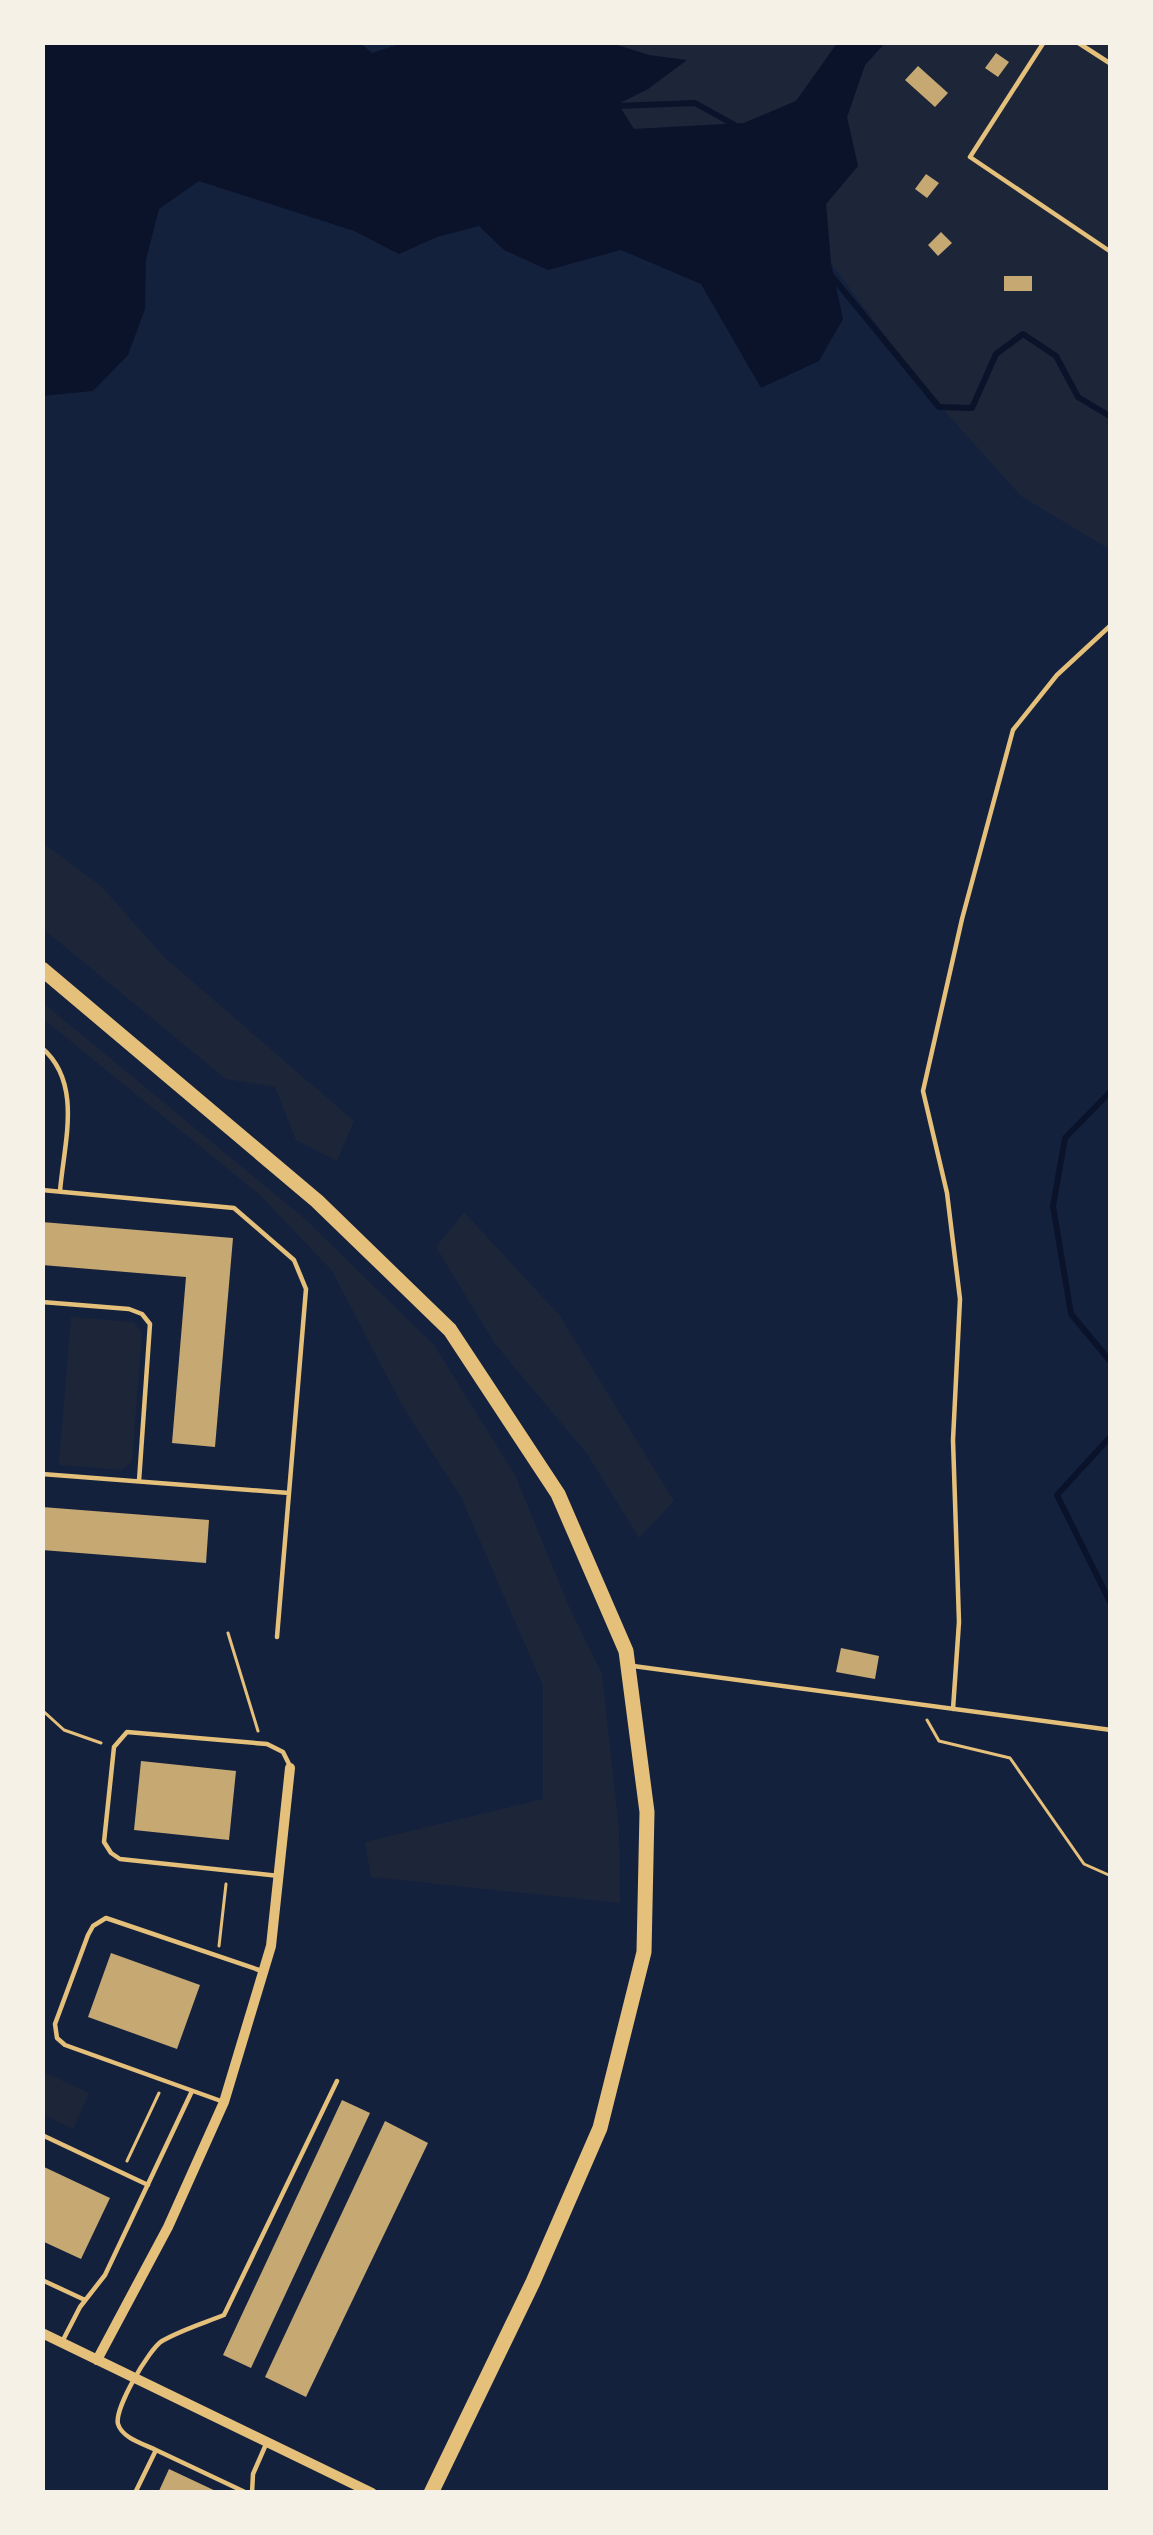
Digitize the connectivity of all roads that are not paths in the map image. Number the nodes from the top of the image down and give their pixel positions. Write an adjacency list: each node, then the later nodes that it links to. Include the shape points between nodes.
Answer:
1 (1044, 42): 4 (lane, via 970,157)
2 (1077, 42): 3 (lane)
3 (1111, 64)
4 (1111, 252)
5 (1111, 625): 16 (lane, via 1013,730 923,1091 960,1299)
6 (42, 969): 15 (main road, via 317,1201 450,1330 557,1494)
7 (42, 1048): 9 (lane, via 68,1089)
8 (42, 1190): 9 (lane)
9 (60, 1191): 13 (lane, via 234,1208 294,1260 306,1289)
10 (42, 1302): 12 (lane, via 129,1310 150,1324)
11 (42, 1474): 12 (lane)
12 (139, 1481): 13 (lane)
13 (289, 1493): 14 (lane)
14 (278, 1637)
15 (628, 1665): 16 (lane); 37 (main road, via 647,1812 644,1952 600,2128)
16 (953, 1709): 17 (lane)
17 (1111, 1730)
18 (290, 1768): 19 (street); 19 (lane, via 283,1752 262,1744 134,1730 114,1748 104,1842 121,1859)
19 (279, 1876): 20 (street)
20 (264, 1972): 22 (lane, via 111,1918 92,1925 55,2024 57,2038); 23 (street)
21 (337, 2081): 31 (lane, via 224,2315 158,2343)
22 (192, 2091): 23 (lane); 25 (lane)
23 (224, 2102): 30 (street)
24 (42, 2135): 25 (lane)
25 (148, 2185): 27 (lane)
26 (42, 2280): 27 (lane)
27 (85, 2300): 29 (lane)
28 (42, 2333): 29 (street)
29 (62, 2343): 30 (street)
30 (97, 2360): 31 (street)
31 (135, 2378): 32 (street); 33 (lane, via 118,2423)
32 (267, 2443): 35 (lane); 36 (street)
33 (156, 2450): 34 (lane); 35 (lane)
34 (136, 2493)
35 (249, 2493)
36 (372, 2493)
37 (431, 2493)

